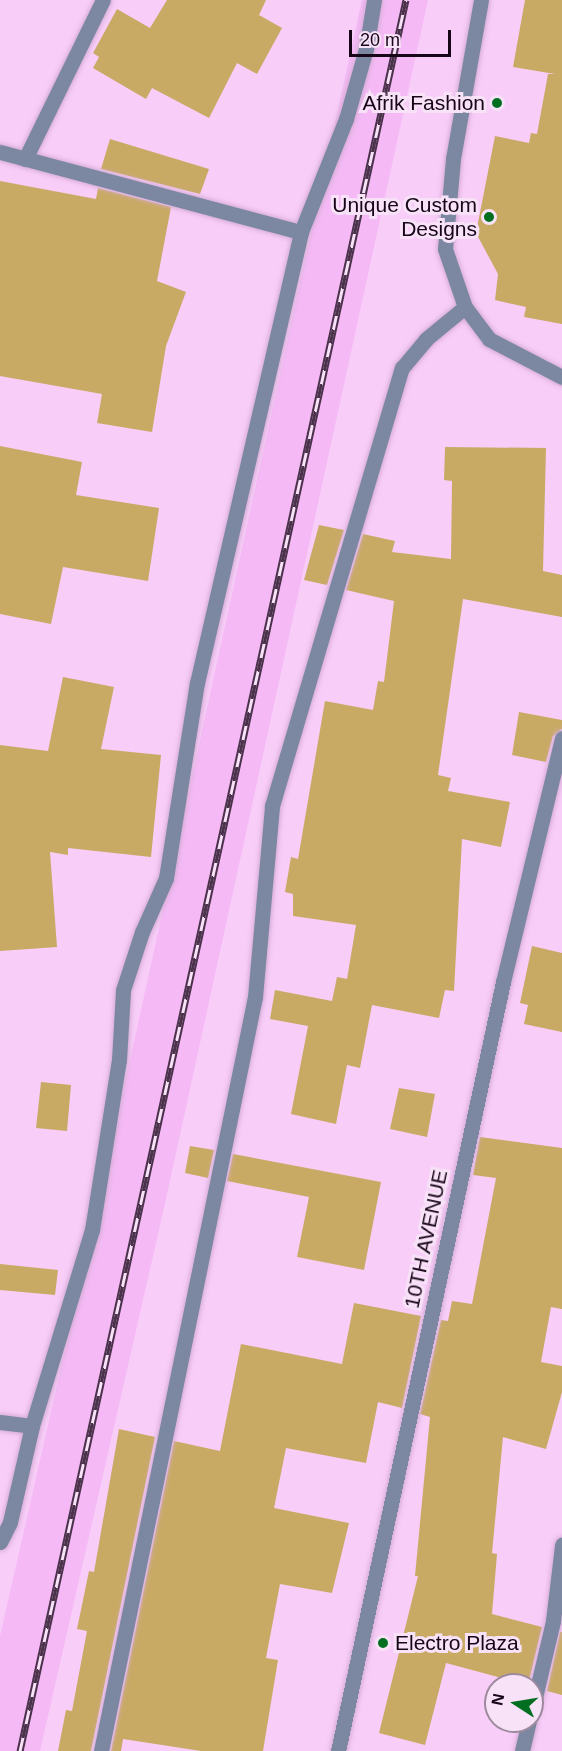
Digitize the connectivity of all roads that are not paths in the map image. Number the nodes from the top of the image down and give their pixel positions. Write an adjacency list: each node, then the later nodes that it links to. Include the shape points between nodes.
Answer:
1 (103, 0): 5 (street)
2 (374, 0): 6 (street, via 366,49 346,119)
3 (481, 0): 7 (street, via 453,159 445,249)
4 (0, 152): 5 (street)
5 (25, 159): 6 (street)
6 (301, 232): 11 (street, via 197,683 166,878 142,932 123,990 119,1060 92,1230)
7 (465, 307): 8 (street, via 489,339); 16 (street, via 426,339 402,368 272,806 255,997)
8 (562, 377)
9 (562, 738): 17 (street, 10TH AVENUE, via 503,982)
10 (0, 1422): 11 (street)
11 (32, 1426): 12 (street, via 10,1522)
12 (0, 1542)
13 (562, 1545): 14 (street, via 553,1621)
14 (541, 1673)
15 (527, 1733): 18 (street)
16 (101, 1751)
17 (338, 1751)
18 (522, 1751)

